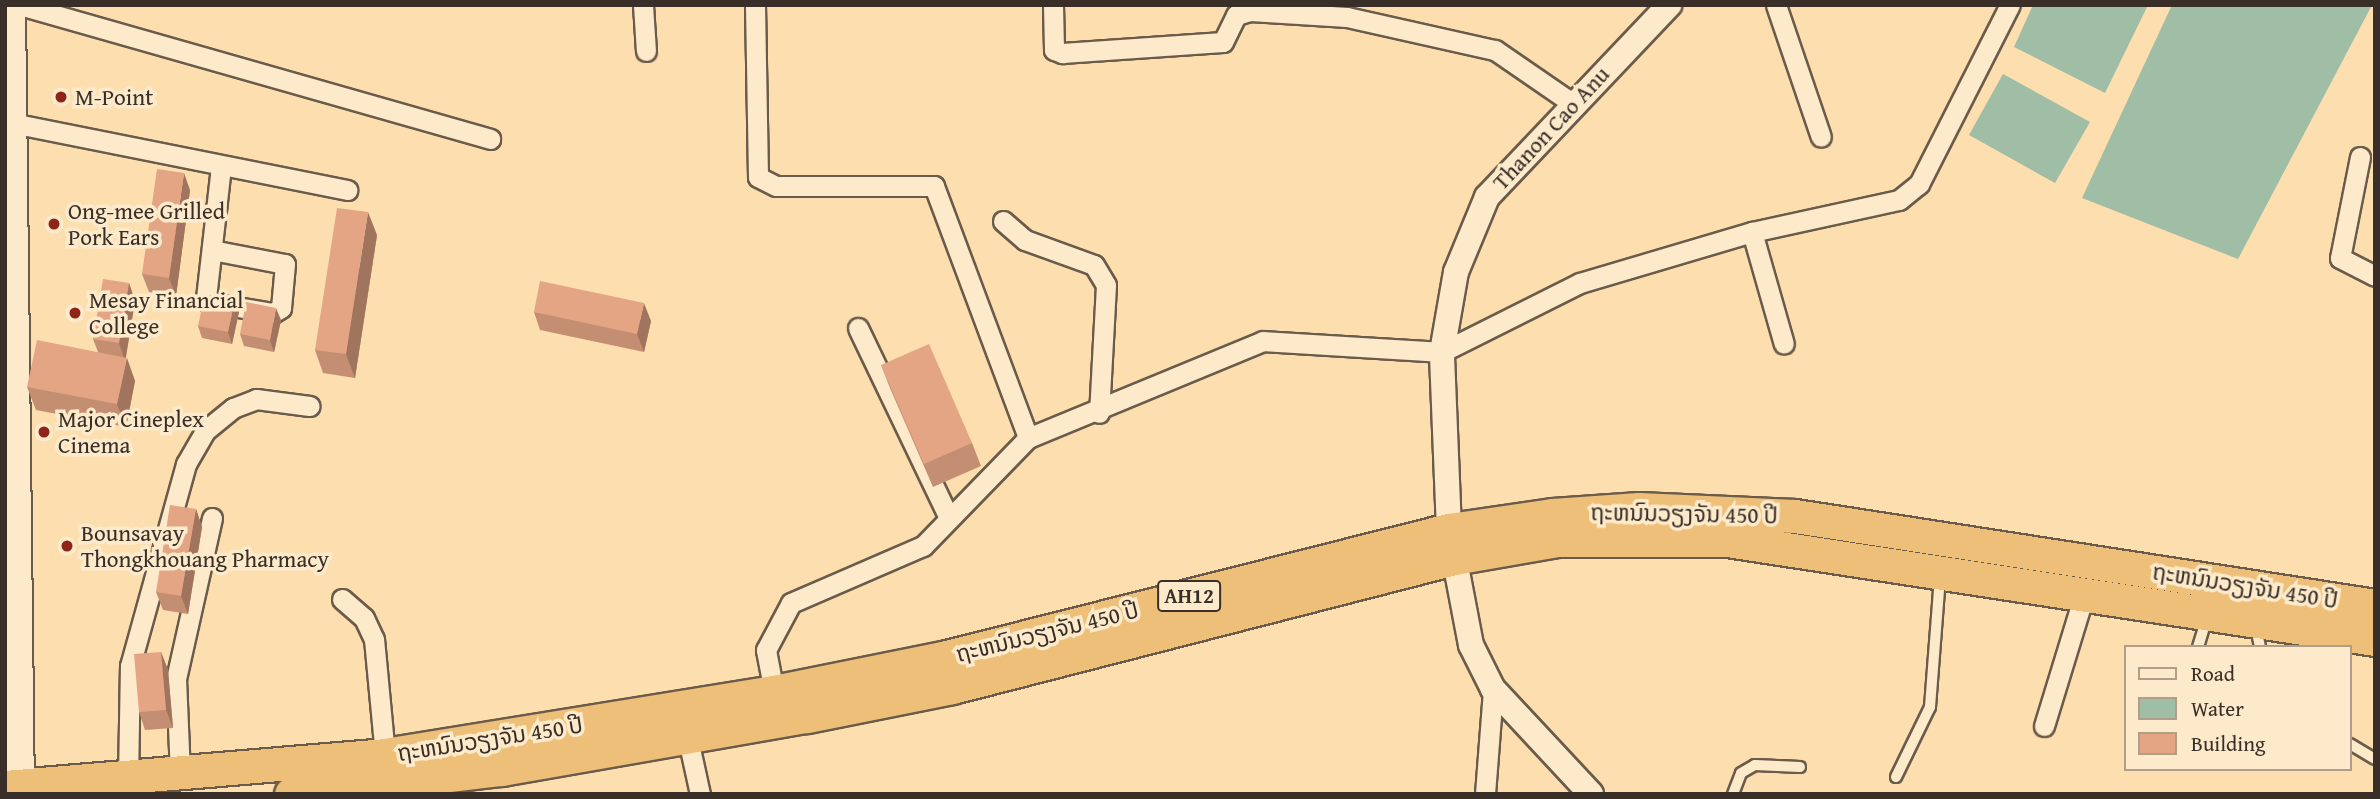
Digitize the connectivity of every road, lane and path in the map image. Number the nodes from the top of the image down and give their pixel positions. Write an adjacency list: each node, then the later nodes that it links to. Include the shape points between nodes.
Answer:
1 (11, 5): 12 (main road)
2 (20, 5): 14 (street)
3 (643, 5): 10 (street)
4 (755, 5): 27 (street, via 758,177 776,186 934,186)
5 (1053, 5): 9 (street, via 1054,50 1062,53 1213,43 1228,36 1236,15 1250,11)
6 (1669, 5): 11 (street, Thanon Cao Anu)
7 (1776, 5): 13 (street)
8 (2010, 5): 19 (street, via 1919,184 1874,210)
9 (1350, 11): 11 (street, via 1495,50)
10 (646, 51)
11 (1572, 103): 24 (street, Thanon Cao Anu, via 1487,197 1456,272)
12 (12, 123): 16 (street); 50 (main road)
13 (1821, 137)
14 (490, 139)
15 (2360, 157): 21 (street, via 2340,258)
16 (221, 166): 17 (street); 20 (street)
17 (347, 190)
18 (1003, 221): 26 (street, via 1025,240 1094,265 1106,285)
19 (1752, 232): 23 (street); 24 (street, via 1580,283)
20 (212, 250): 20 (street, via 208,302 273,313 281,309 285,264)
21 (2375, 276)
22 (858, 328): 28 (street)
23 (1784, 344)
24 (1441, 352): 26 (street, via 1263,341); 30 (street, Thanon Cao Anu)
25 (310, 406): 49 (street, via 256,399 233,408 206,430 186,464 130,666)
26 (1099, 413): 27 (street)
27 (1028, 438): 28 (street)
28 (948, 516): 40 (street, via 923,547 791,603 766,650)
29 (212, 518): 47 (street, via 176,679)
30 (1451, 544): 31 (highway, ຖະຫນົນວຽງຈັນ 450 ປີ / AH12, via 1640,537 1727,540); 34 (highway, ຖະຫນົນວຽງຈັນ 450 ປີ / AH12, via 1639,509 1795,516); 39 (street, Thanon Cao Anu, via 1472,645); 40 (highway, ຖະຫນົນວຽງຈັນ 450 ປີ / AH12); 41 (highway, ຖະຫນົນວຽງຈັນ 450 ປີ / AH12, via 952,687)
31 (1941, 573): 32 (highway, ຖະຫນົນວຽງຈັນ 450 ປີ / AH12); 48 (lane, via 1930,707)
32 (2084, 595): 35 (highway, ຖະຫນົນວຽງຈັນ 450 ປີ / AH12); 42 (street)
33 (342, 599): 44 (street, via 364,618 374,639)
34 (2375, 606)
35 (2208, 613): 36 (highway, ຖະຫນົນວຽງຈັນ 450 ປີ / AH12); 38 (lane)
36 (2257, 634): 37 (highway, ຖະຫນົນວຽງຈັນ 450 ປີ / AH12)
37 (2357, 640)
38 (2199, 645)
39 (1493, 689): 53 (street); 54 (street, Thanon Cao Anu)
40 (774, 692): 41 (highway, ຖະຫນົນວຽງຈັນ 450 ປີ / AH12)
41 (685, 723): 44 (highway, ຖະຫນົນວຽງຈັນ 450 ປີ / AH12); 51 (highway, ຖະຫນົນວຽງຈັນ 450 ປີ / AH12); 52 (street)
42 (2044, 726)
43 (2352, 745): 45 (lane)
44 (386, 755): 47 (highway, ຖະຫນົນວຽງຈັນ 450 ປີ / AH12)
45 (2375, 759)
46 (1800, 767): 55 (lane, via 1755,765 1741,773)
47 (180, 774): 49 (highway, ຖະຫນົນວຽງຈັນ 450 ປີ / AH12)
48 (1896, 777)
49 (128, 779): 50 (highway, ຖະຫນົນວຽງຈັນ 450 ປີ / AH12)
50 (15, 789)
51 (291, 794)
52 (700, 794)
53 (1485, 794)
54 (1591, 794)
55 (1733, 794)

